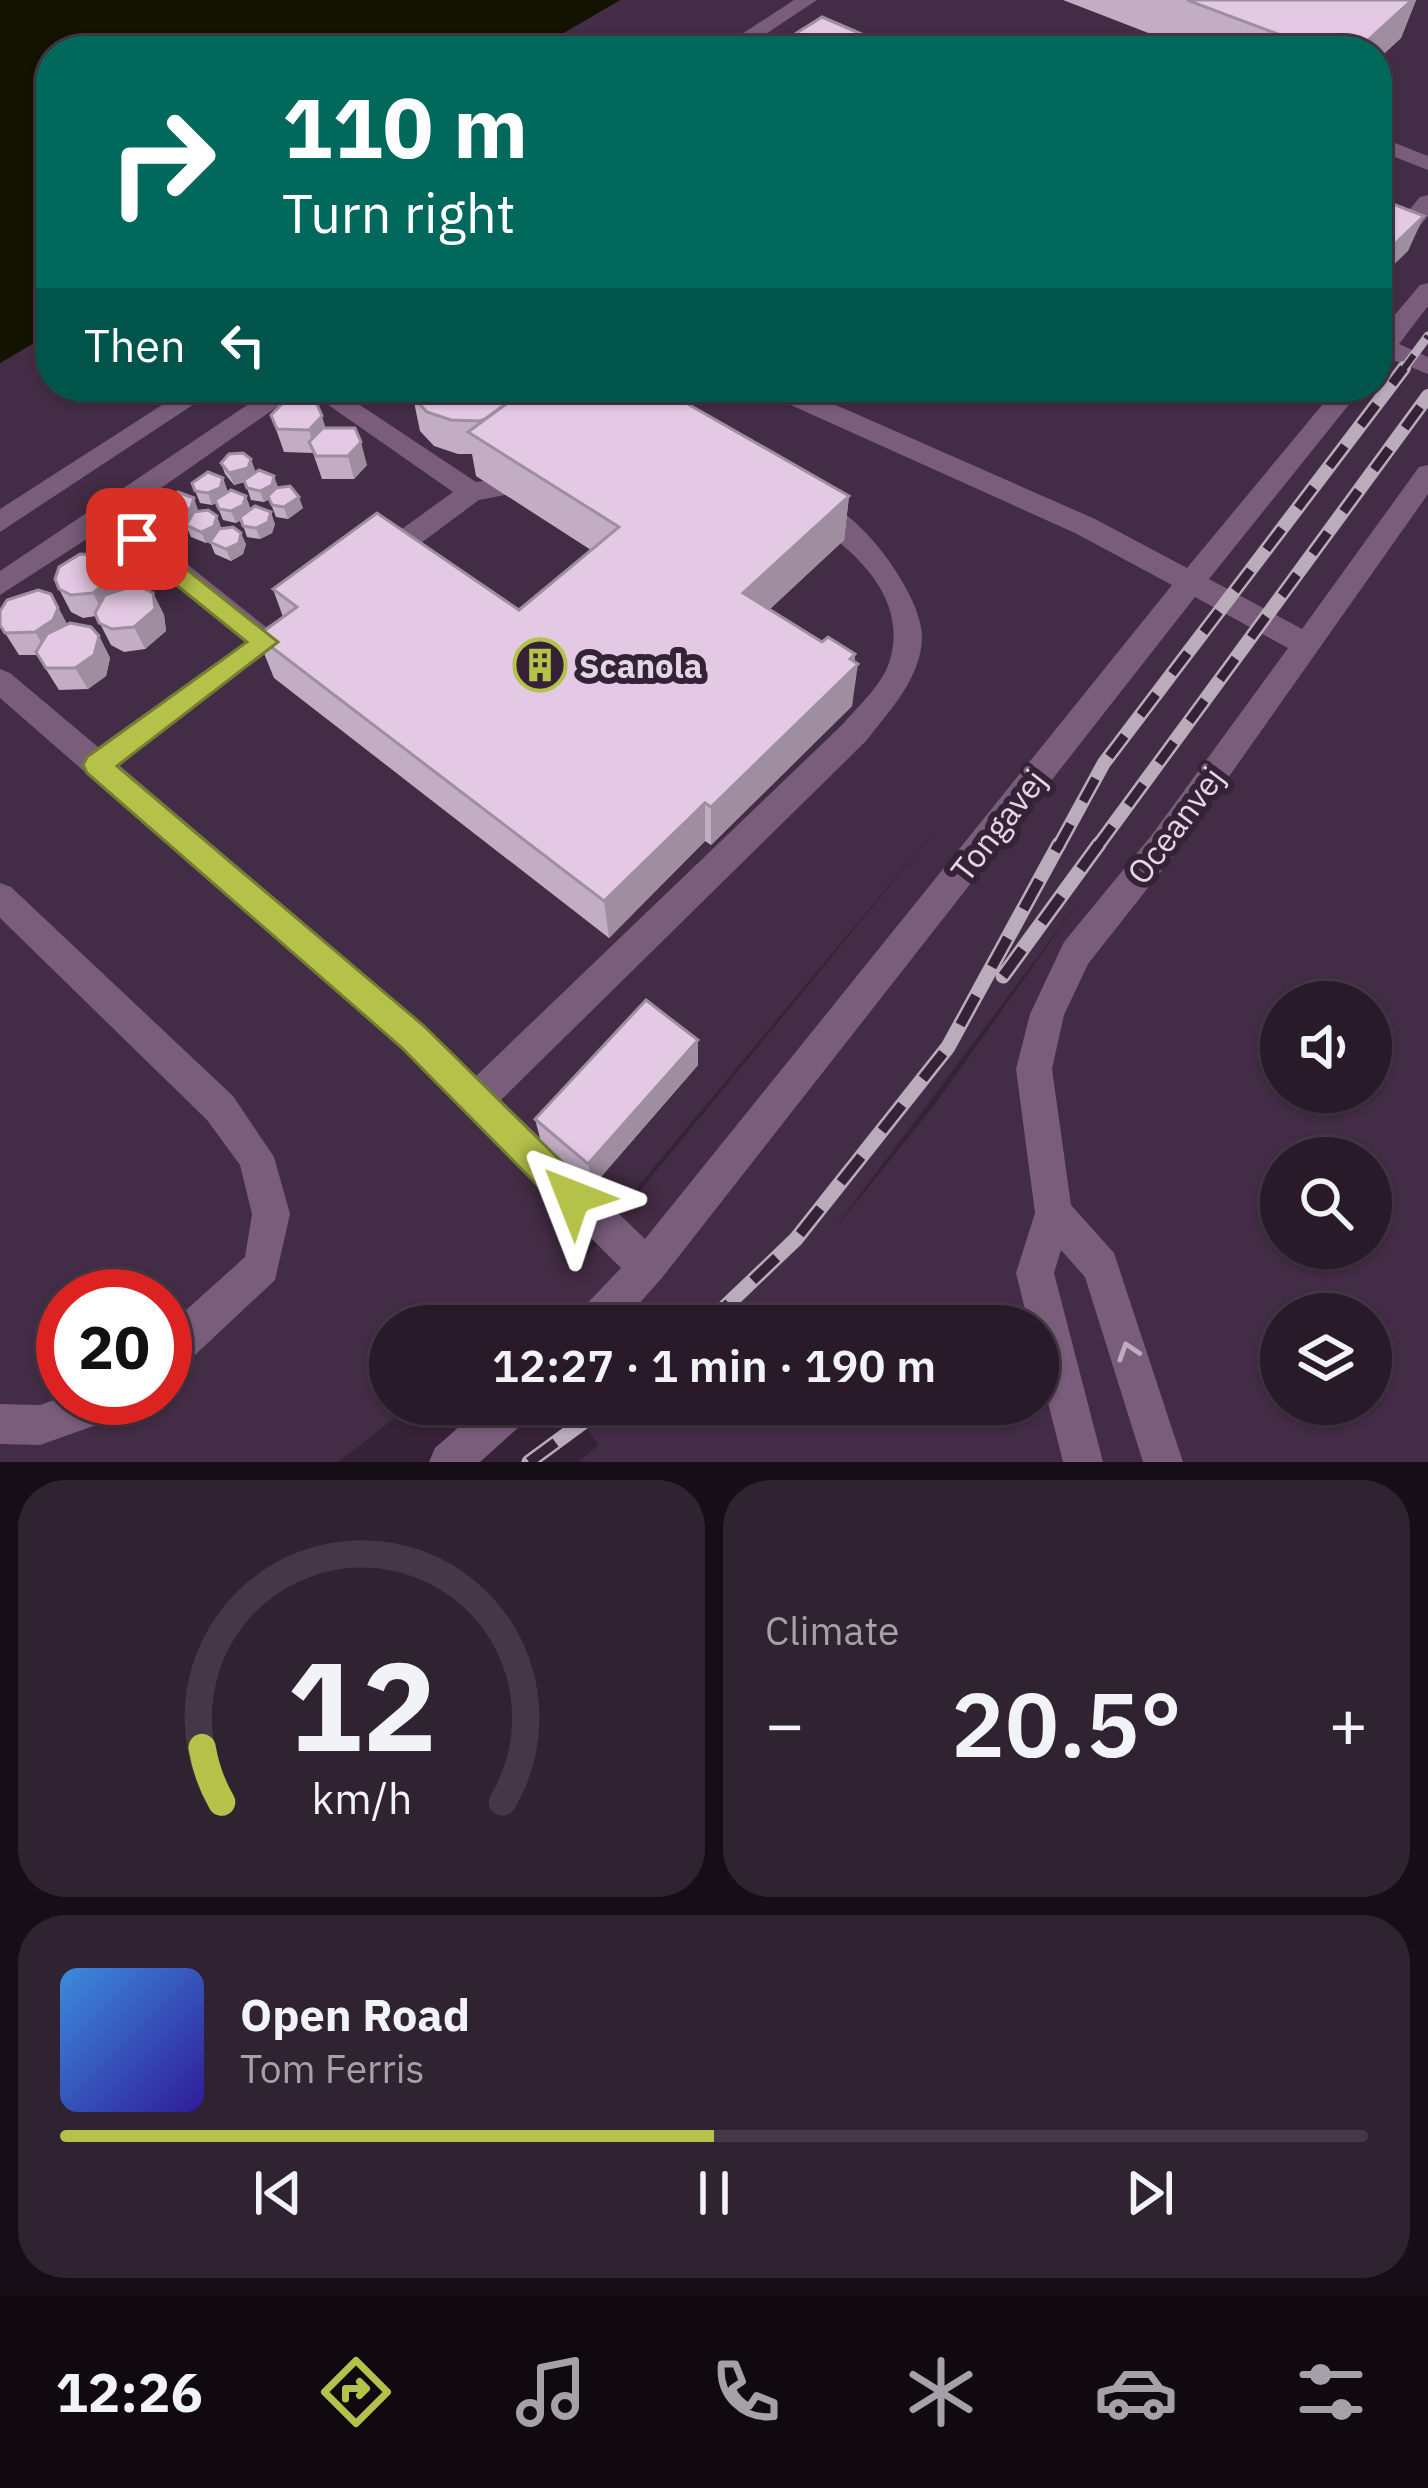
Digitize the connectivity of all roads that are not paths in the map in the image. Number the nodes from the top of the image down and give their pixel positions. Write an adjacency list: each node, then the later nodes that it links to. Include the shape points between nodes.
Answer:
1 (807, 0): 2 (street)
2 (750, 36)
3 (1392, 148): 4 (street)
4 (1428, 164)
5 (1428, 202): 6 (street)
6 (1397, 239)
7 (1428, 290): 8 (street)
8 (1392, 333)
9 (1392, 354): 10 (street)
10 (1428, 366)
11 (185, 402): 19 (street)
12 (270, 402): 18 (street)
13 (340, 402): 20 (street, via 484,490)
14 (807, 402): 21 (street, via 1085,526)
15 (1339, 402): 21 (street, Tongavej)
16 (1428, 474): 25 (street, Oceanvej)
17 (790, 494): 29 (street, via 847,530 891,580 908,632 903,663 855,732)
18 (105, 514): 22 (street); 24 (street)
19 (0, 522)
20 (359, 574)
21 (1190, 583): 25 (street); 31 (street, Tongavej)
22 (0, 585)
23 (322, 601): 24 (street)
24 (265, 642): 27 (street)
25 (1306, 644): 30 (street, Oceanvej, via 1076,953 1047,1014 1034,1069)
26 (0, 681): 27 (street)
27 (97, 765): 29 (street, via 412,1036)
28 (0, 898): 33 (street, via 220,1108 256,1157 272,1214 262,1267)
29 (475, 1101): 31 (street)
30 (1054, 1214): 38 (street, Oceanvej, via 1035,1273); 39 (street, one-way to 30, via 1101,1266)
31 (648, 1266): 32 (street, Tongavej)
32 (612, 1305)
33 (192, 1331)
34 (0, 1424): 35 (street)
35 (36, 1425)
36 (491, 1425): 37 (street)
37 (449, 1462)
38 (1083, 1462)
39 (1163, 1462)

